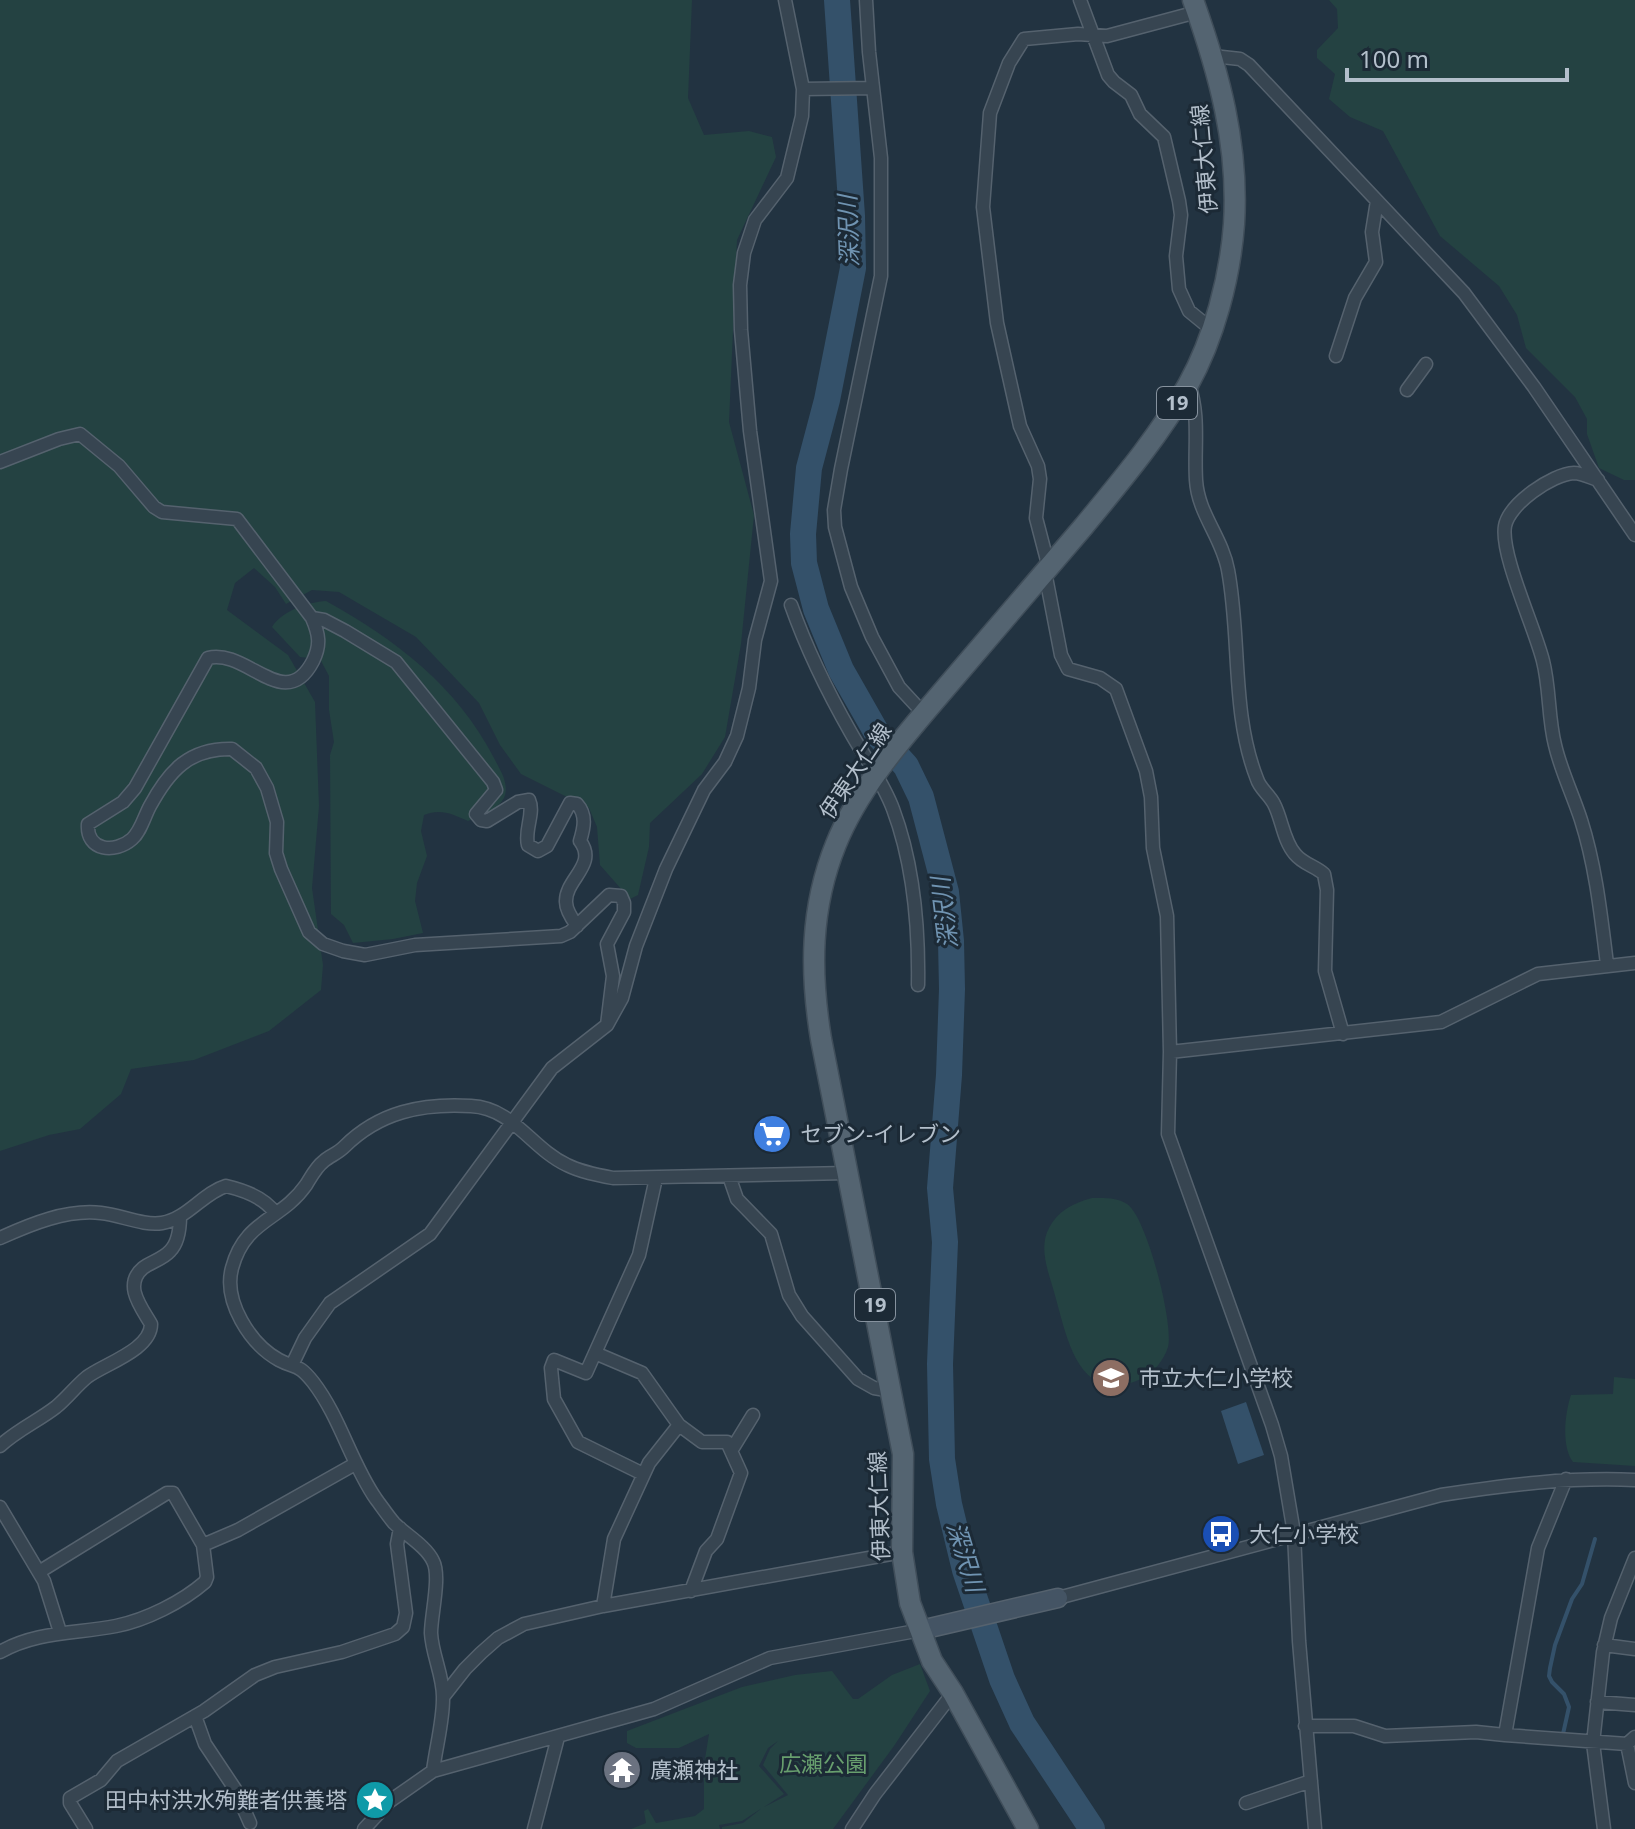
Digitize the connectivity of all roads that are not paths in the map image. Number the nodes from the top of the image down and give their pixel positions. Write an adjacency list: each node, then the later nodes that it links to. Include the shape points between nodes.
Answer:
1 (785, 0): 8 (street)
2 (866, 0): 7 (street)
3 (1080, 0): 5 (street)
4 (1195, 6): 5 (street, via 1121,33); 6 (main road, 伊東大仁線 / 19)
5 (1094, 36): 10 (street, via 1114,82 1164,137 1181,215 1179,289 1189,311); 18 (street, via 1024,39 993,102 987,134 983,207 994,307 1020,426 1038,466 1036,518)
6 (1213, 56): 9 (street, via 1249,65); 10 (main road, 伊東大仁線 / 19, via 1235,176 1227,271)
7 (868, 88): 8 (street); 21 (street, via 881,158 881,276 841,469 835,527 872,637)
8 (808, 90): 27 (street, via 787,178 755,220 740,285 750,431 770,569 749,688 737,736 666,869 622,998)
9 (1377, 201): 11 (street, via 1372,232 1376,262 1355,298); 16 (street, via 1501,339)
10 (1211, 329): 13 (main road, 伊東大仁線 / 19)
11 (1336, 356)
12 (1426, 364): 14 (street)
13 (1189, 384): 18 (main road, 伊東大仁線 / 19, via 1143,452); 28 (street, via 1197,420 1198,493 1208,525 1221,542 1230,582 1241,726 1256,778 1275,805 1291,849 1324,874 1325,971)
14 (1407, 390)
15 (0, 462): 20 (street, via 80,434 162,512 237,519)
16 (1598, 480): 17 (street); 25 (street, via 1574,473 1544,485 1510,514 1504,539 1535,630 1556,750 1595,871)
17 (1635, 535)
18 (1047, 570): 21 (main road, 伊東大仁線 / 19); 29 (street, via 1061,655 1068,669 1116,689 1146,771 1153,848 1167,916)
19 (791, 605): 22 (street, via 819,676)
20 (312, 618): 23 (street, via 355,636 400,666 493,782 496,790 476,814 481,820 529,800 526,837 538,851 547,846 570,803 582,809 585,857 565,899); 23 (street, via 319,637 315,655 292,682 278,683 223,656 208,658 135,788 88,824 91,843 114,847 132,839 182,762 202,752 232,749 256,768 267,788 277,822 281,869 309,932 323,944 365,955 415,945 561,936)
21 (918, 721): 22 (main road, 伊東大仁線 / 19)
22 (878, 774): 26 (street, via 905,847 916,906); 31 (main road, 伊東大仁線 / 19, via 837,841 822,886 813,941 814,996)
23 (577, 926): 27 (street, via 609,895 621,896 624,912 607,944 613,976)
24 (1635, 963): 25 (street)
25 (1607, 964): 28 (street, via 1538,974 1441,1022)
26 (918, 985)
27 (607, 1025): 30 (street, via 552,1068)
28 (1343, 1034): 29 (street)
29 (1170, 1052): 50 (street, via 1170,1144 1272,1425)
30 (511, 1121): 33 (street, via 565,1165 613,1178); 34 (street, via 493,1109 471,1106 394,1113 322,1162 290,1205); 38 (street, via 430,1234 330,1303)
31 (848, 1173): 32 (street); 39 (main road, 伊東大仁線 / 19)
32 (729, 1176): 33 (street); 39 (street, via 737,1199 771,1234 789,1295 802,1316 858,1379)
33 (656, 1178): 37 (street, via 639,1255)
34 (275, 1213): 35 (street, via 253,1196 226,1186); 38 (street, via 245,1239 229,1284 253,1337 281,1361)
35 (180, 1216): 36 (street, via 152,1223 102,1213 58,1216); 42 (street, via 172,1250 141,1270 134,1285 150,1333 124,1358 86,1378)
36 (0, 1238)
37 (595, 1353): 41 (street, via 642,1373); 45 (street, via 586,1373 554,1360 554,1399 578,1442)
38 (293, 1363): 44 (street, via 315,1385)
39 (892, 1391): 52 (main road, 伊東大仁線 / 19, via 903,1454)
40 (753, 1415): 43 (street)
41 (679, 1425): 43 (street, via 702,1442 727,1442); 45 (street)
42 (0, 1446)
43 (731, 1451): 55 (street, via 741,1473)
44 (355, 1464): 49 (street); 51 (street)
45 (643, 1474): 57 (street, via 614,1539)
46 (1566, 1479): 47 (street); 50 (street, via 1441,1495); 69 (street, via 1538,1548)
47 (1635, 1480)
48 (0, 1507): 54 (street)
49 (400, 1528): 64 (street, via 435,1566 431,1634); 67 (street, via 397,1544 406,1621 400,1631 342,1652 265,1670)
50 (1294, 1533): 56 (street); 68 (street)
51 (203, 1545): 54 (street, via 170,1492); 59 (street, via 205,1582 164,1608 113,1627)
52 (902, 1552): 55 (street); 58 (main road, 伊東大仁線 / 19, via 910,1603)
53 (1635, 1558): 60 (street)
54 (39, 1572): 59 (street)
55 (691, 1591): 57 (street)
56 (1058, 1598): 58 (street)
57 (603, 1606): 64 (street, via 512,1629 465,1669)
58 (921, 1630): 63 (main road, 伊東大仁線 / 19, via 932,1661); 70 (street, via 770,1658 654,1709)
59 (60, 1632): 62 (street)
60 (1604, 1645): 61 (street); 65 (street)
61 (1635, 1649)
62 (0, 1652)
63 (953, 1693): 81 (street); 82 (main road, 伊東大仁線 / 19)
64 (443, 1697): 73 (street)
65 (1597, 1702): 66 (street); 72 (street)
66 (1635, 1705)
67 (195, 1716): 77 (street); 78 (street, via 117,1761 101,1780 71,1796)
68 (1305, 1726): 69 (street, via 1344,1725 1385,1736); 74 (street)
69 (1505, 1735): 72 (street)
70 (558, 1737): 73 (street); 80 (street)
71 (1631, 1741): 72 (street); 75 (street)
72 (1593, 1743): 84 (street)
73 (433, 1771): 79 (street, via 390,1801)
74 (1311, 1781): 76 (street); 83 (street)
75 (1635, 1783)
76 (1246, 1803)
77 (250, 1823)
78 (86, 1829)
79 (364, 1829)
80 (534, 1829)
81 (852, 1829)
82 (1028, 1829)
83 (1315, 1829)
84 (1604, 1829)

